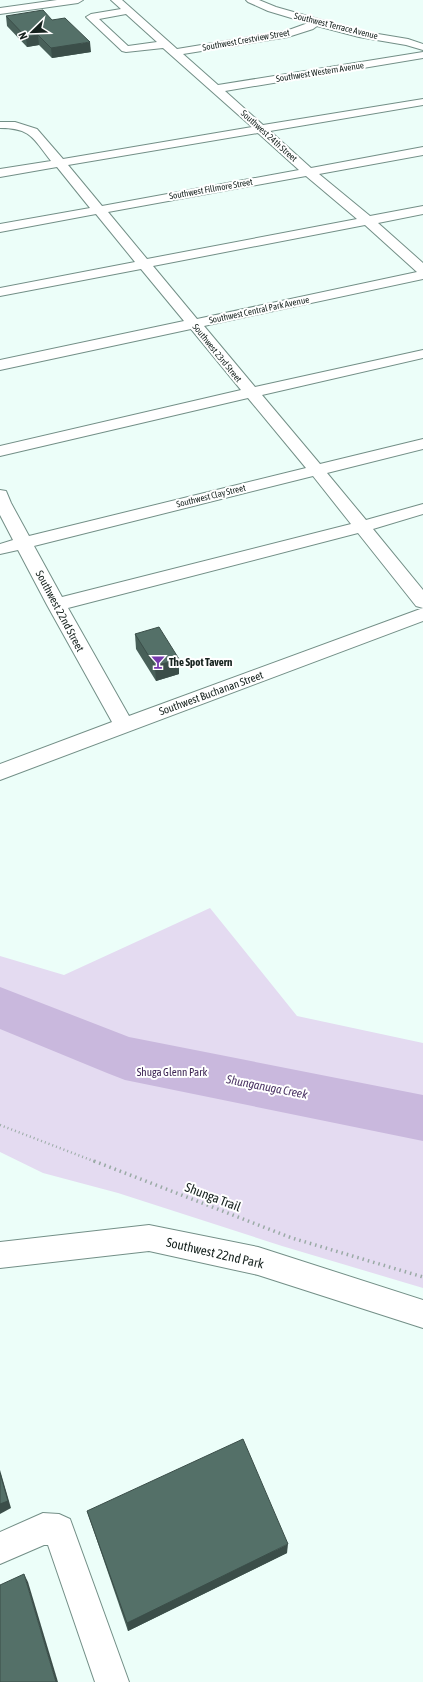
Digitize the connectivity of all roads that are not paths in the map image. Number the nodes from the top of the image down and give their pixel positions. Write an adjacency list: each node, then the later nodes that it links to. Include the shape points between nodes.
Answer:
1 (78, 0): 4 (street)
2 (116, 0): 5 (street, Southwest 24th Street)
3 (251, 0): 6 (street, Southwest Terrace Avenue)
4 (0, 11)
5 (130, 12): 7 (street, Southwest 24th Street); 7 (street, via 91,18 126,49)
6 (315, 22): 8 (street, Southwest Terrace Avenue); 9 (street, Southwest Crestview Street, via 309,27 288,34)
7 (166, 44): 9 (street, Southwest 24th Street)
8 (423, 47)
9 (176, 52): 11 (street, Southwest 24th Street)
10 (423, 56): 11 (street, Southwest Western Avenue)
11 (216, 88): 14 (street, Southwest 24th Street)
12 (423, 102): 14 (street)
13 (0, 125): 16 (street, Southwest 23rd Street, via 15,125 33,131)
14 (260, 129): 16 (street); 17 (street, Southwest 24th Street)
15 (423, 151): 17 (street, Southwest Fillmore Street)
16 (59, 162): 18 (street); 19 (street, Southwest 23rd Street)
17 (309, 172): 19 (street, Southwest Fillmore Street); 21 (street, Southwest 24th Street)
18 (0, 173)
19 (98, 210): 22 (street, Southwest Fillmore Street); 23 (street, Southwest 23rd Street)
20 (423, 210): 21 (street)
21 (368, 221): 23 (street); 24 (street, Southwest 24th Street)
22 (0, 228)
23 (144, 265): 26 (street); 27 (street, Southwest 23rd Street)
24 (423, 270)
25 (423, 276): 27 (street, Southwest Central Park Avenue)
26 (0, 292)
27 (194, 324): 29 (street, Southwest Central Park Avenue); 30 (street, Southwest 23rd Street)
28 (423, 354): 30 (street)
29 (0, 364)
30 (250, 392): 32 (street); 33 (street, Southwest 23rd Street)
31 (423, 444): 33 (street, Southwest Clay Street)
32 (0, 451)
33 (317, 471): 36 (street, Southwest 23rd Street); 37 (street, Southwest Clay Street)
34 (0, 495): 37 (street, Southwest 22nd Street)
35 (423, 509): 36 (street)
36 (362, 526): 39 (street, Southwest 23rd Street); 40 (street)
37 (23, 543): 38 (street, Southwest Clay Street); 40 (street, Southwest 22nd Street)
38 (0, 549)
39 (423, 602)
40 (56, 605): 42 (street, Southwest 22nd Street)
41 (423, 614): 42 (street, Southwest Buchanan Street)
42 (124, 725): 43 (street, Southwest Buchanan Street)
43 (0, 772)
44 (0, 1255): 45 (street, Southwest 22nd Park, via 149,1238 258,1261)
45 (423, 1314)
46 (0, 1548): 47 (street, via 43,1529 59,1530)
47 (112, 1682)

